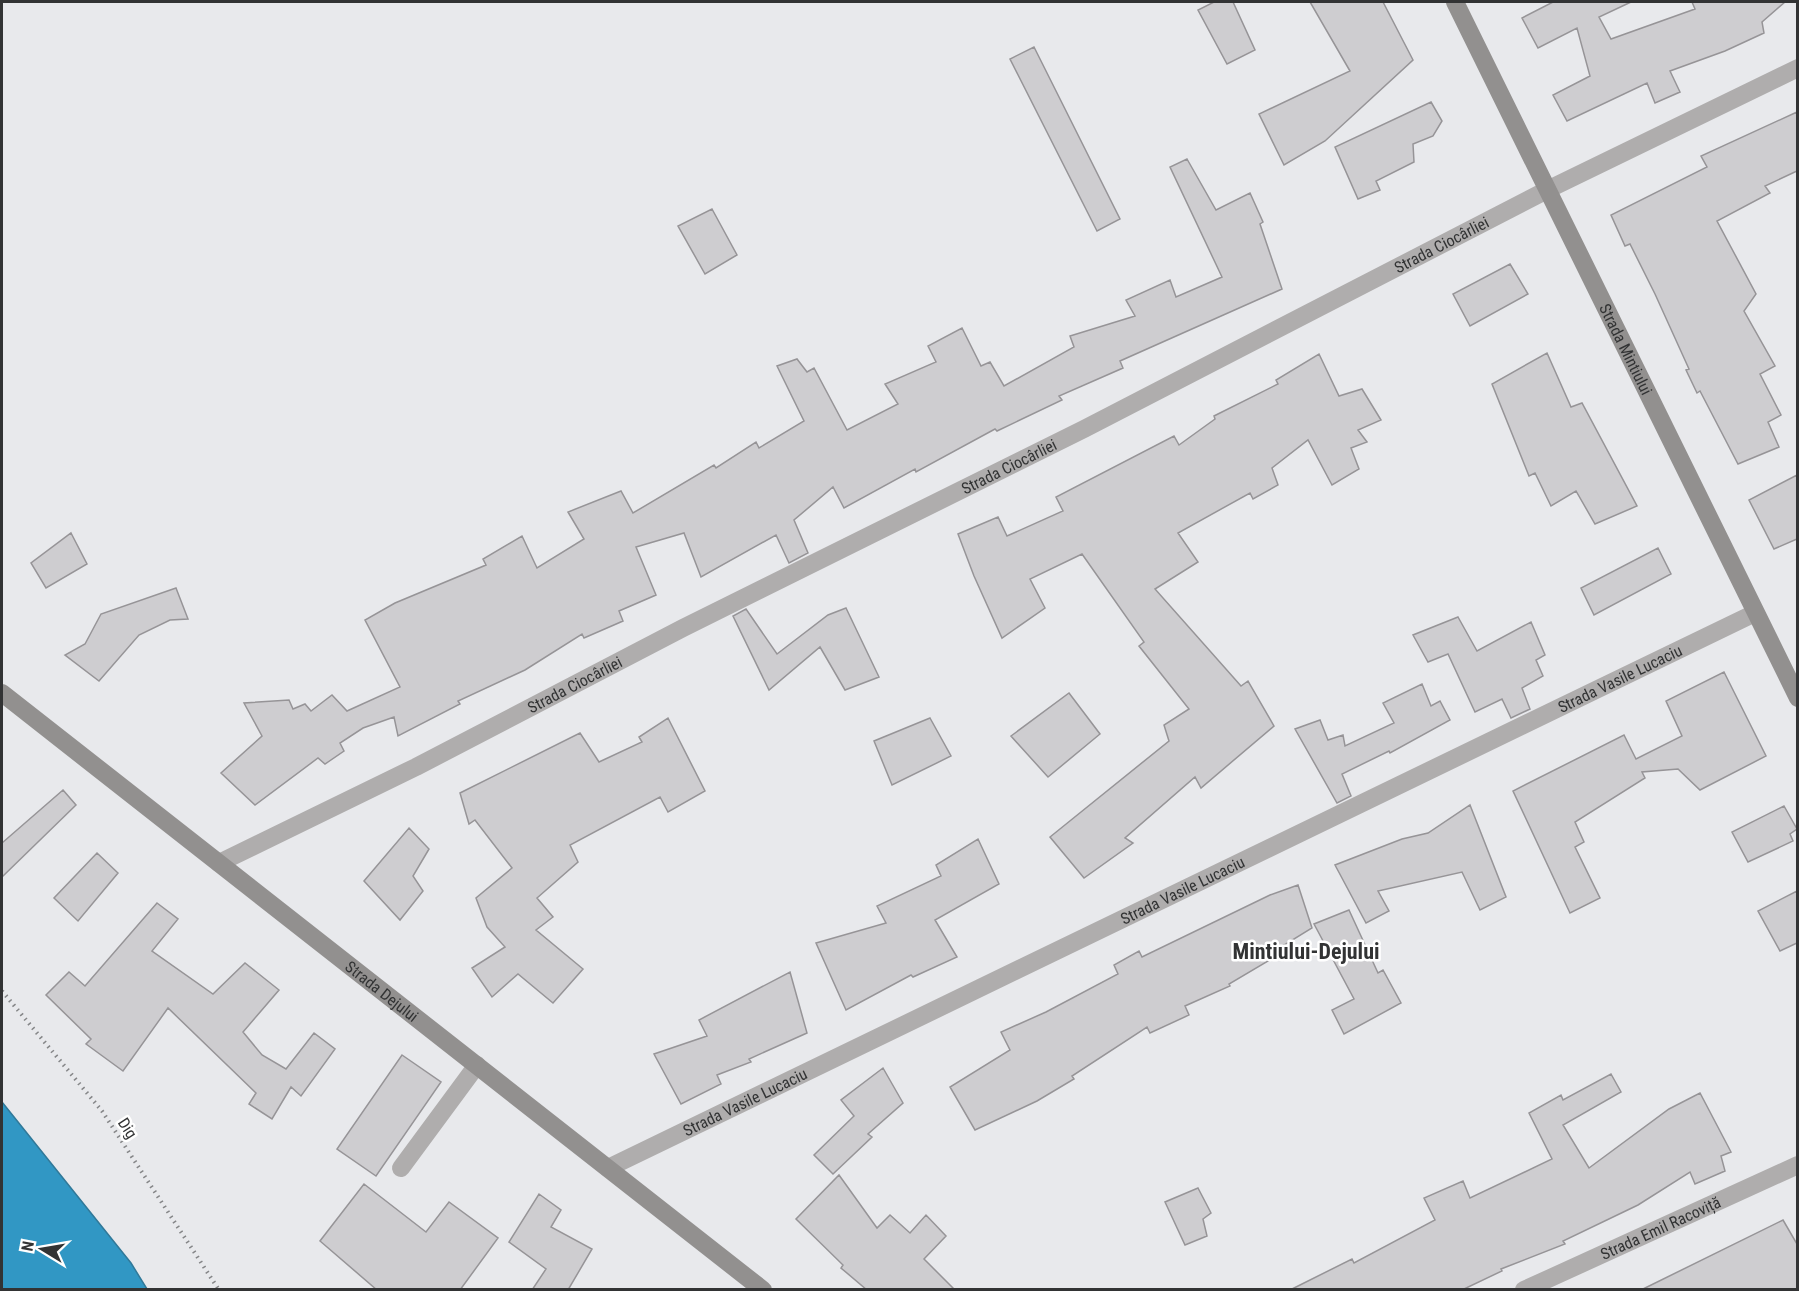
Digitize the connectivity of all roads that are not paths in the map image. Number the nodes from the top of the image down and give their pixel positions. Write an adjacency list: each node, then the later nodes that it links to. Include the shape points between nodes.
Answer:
1 (1455, 2): 3 (main road, Strada Mintiului)
2 (1797, 68): 3 (street, Strada Ciocârliei)
3 (1547, 190): 4 (main road, Strada Mintiului); 7 (street, Strada Ciocârliei, via 1084,429)
4 (1755, 613): 6 (main road, Strada Mintiului); 11 (street, Strada Vasile Lucaciu)
5 (2, 693): 7 (main road, Strada Dejului)
6 (1797, 698)
7 (219, 863): 8 (main road, Strada Dejului)
8 (477, 1065): 10 (street); 11 (main road, Strada Dejului)
9 (1797, 1165): 13 (street, Strada Emil Racoviță)
10 (401, 1168)
11 (608, 1168): 12 (main road, Strada Dejului)
12 (763, 1290)
13 (1524, 1290)

